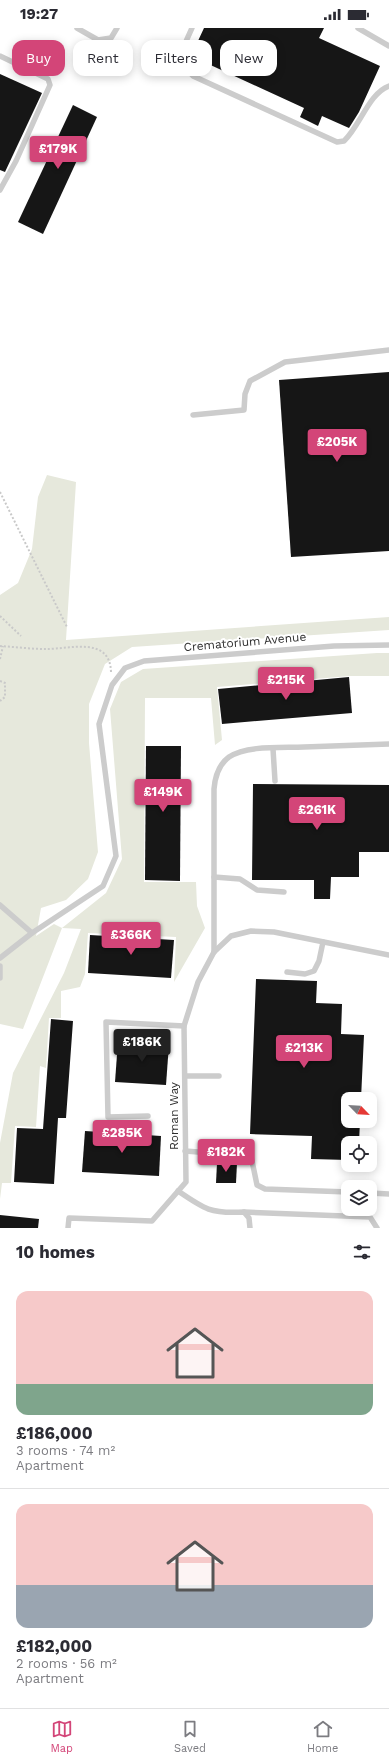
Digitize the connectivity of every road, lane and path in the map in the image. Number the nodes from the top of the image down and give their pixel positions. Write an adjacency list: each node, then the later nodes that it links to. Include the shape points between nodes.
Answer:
1 (77, 28): 2 (lane, via 98,40 110,38)
2 (117, 28)
3 (192, 28): 7 (lane, via 179,57 193,76 337,142 344,141 351,135 372,100 380,90)
4 (358, 28): 5 (lane)
5 (389, 46)
6 (0, 56): 8 (lane, via 48,80 50,85)
7 (389, 86)
8 (0, 190)
9 (389, 350): 10 (lane, via 285,362 250,381 244,394 244,410)
10 (193, 415)
11 (0, 492): 13 (path)
12 (0, 616): 14 (path)
13 (67, 627)
14 (21, 636)
15 (389, 645): 19 (lane, Crematorium Avenue, via 334,646 144,661 125,668)
16 (1, 646): 17 (path); 19 (path, via 46,649 87,646 100,650 108,659)
17 (0, 659)
18 (0, 681): 20 (path, via 5,683 5,696)
19 (112, 685): 27 (lane, Crematorium Avenue, via 99,724 116,856 103,886)
20 (0, 701)
21 (389, 744): 22 (lane)
22 (273, 749): 23 (lane); 24 (lane, via 238,752 221,764 215,776)
23 (275, 781)
24 (214, 877): 25 (lane, via 240,878 257,890); 29 (lane)
25 (284, 892)
26 (0, 905): 27 (lane)
27 (32, 933): 31 (lane, Crematorium Avenue)
28 (323, 942): 29 (lane, Roman Way, via 274,932 251,931 231,936); 30 (lane, Roman Way); 33 (lane, via 314,971 305,974)
29 (214, 952): 35 (lane, Roman Way, via 198,982)
30 (389, 955)
31 (0, 958)
32 (0, 966): 34 (lane)
33 (287, 972)
34 (0, 978)
35 (184, 1026): 36 (lane, Roman Way); 38 (lane, via 106,1022 108,1117)
36 (185, 1076): 37 (lane); 39 (lane, Roman Way)
37 (219, 1076)
38 (148, 1116)
39 (185, 1151): 40 (lane, Roman Way, via 186,1182); 41 (lane, via 251,1156 257,1185 265,1189)
40 (178, 1191): 44 (lane, via 206,1210 221,1213); 45 (lane, Roman Way, via 152,1221 69,1218)
41 (341, 1192)
42 (377, 1193): 43 (lane)
43 (389, 1194)
44 (244, 1212): 46 (lane, via 249,1218); 47 (lane, via 370,1217)
45 (68, 1228)
46 (250, 1228)
47 (377, 1228)

